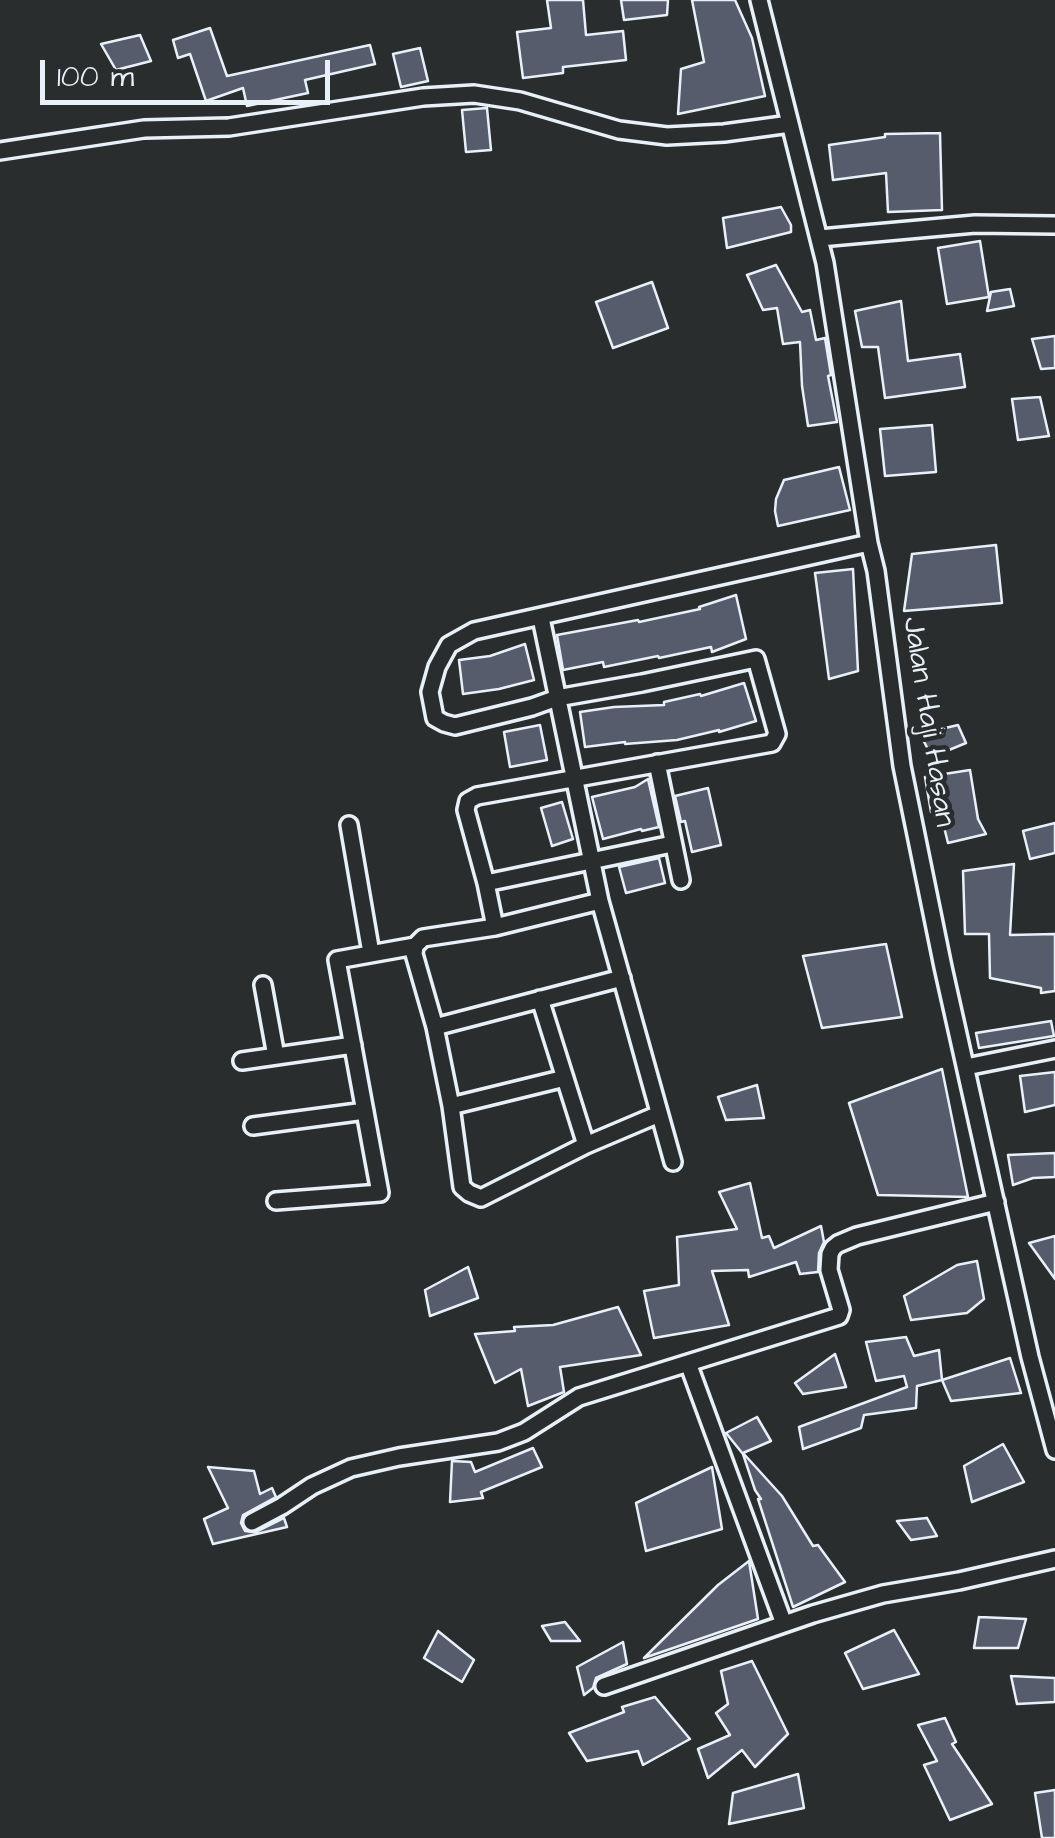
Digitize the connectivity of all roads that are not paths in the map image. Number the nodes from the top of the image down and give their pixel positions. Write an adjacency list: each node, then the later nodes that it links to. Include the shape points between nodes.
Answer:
1 (759, 0): 2 (street, Jalan Haji Hasan)
2 (790, 124): 3 (street, via 667,136 474,94); 5 (street, Jalan Haji Hasan)
3 (0, 151)
4 (1055, 225): 5 (street, via 975,224)
5 (820, 238): 6 (street, Jalan Haji Hasan)
6 (869, 544): 7 (street); 28 (street, Jalan Haji Hasan, via 902,766)
7 (541, 618): 8 (street); 8 (street, via 474,631 448,645 430,692 436,718 456,726)
8 (557, 698): 9 (street, via 756,659 777,734 772,743); 10 (street)
9 (657, 763): 10 (street); 12 (street)
10 (575, 779): 13 (street); 15 (street, via 468,802)
11 (349, 825): 19 (street)
12 (672, 844): 13 (street); 14 (street)
13 (590, 861): 15 (street); 16 (street)
14 (681, 880)
15 (486, 883): 17 (street)
16 (600, 901): 17 (street); 20 (street)
17 (495, 927): 18 (street, via 424,938)
18 (415, 946): 19 (street); 23 (street)
19 (371, 953): 24 (street, via 336,960)
20 (622, 978): 22 (street); 32 (street)
21 (263, 985): 26 (street)
22 (540, 999): 23 (street); 29 (street)
23 (435, 1026): 30 (street)
24 (352, 1046): 26 (street); 31 (street)
25 (1055, 1049): 28 (street)
26 (276, 1056): 27 (street)
27 (242, 1061)
28 (966, 1067): 37 (street, Jalan Haji Hasan)
29 (565, 1078): 30 (street); 34 (street)
30 (451, 1106): 34 (street, via 462,1187 481,1198)
31 (365, 1112): 33 (street); 36 (street, via 380,1193)
32 (660, 1114): 34 (street); 35 (street)
33 (253, 1126)
34 (586, 1145)
35 (673, 1162)
36 (276, 1201)
37 (996, 1202): 38 (street, via 838,1244 829,1270 839,1316); 39 (street, Jalan Haji Hasan, via 1030,1357)
38 (688, 1363): 41 (street, via 579,1397 498,1442 351,1468); 43 (street)
39 (1049, 1399): 40 (street, Jalan Haji Hasan)
40 (1055, 1450)
41 (252, 1522)
42 (1055, 1560): 43 (street, via 883,1594)
43 (784, 1624): 44 (street)
44 (604, 1686)

